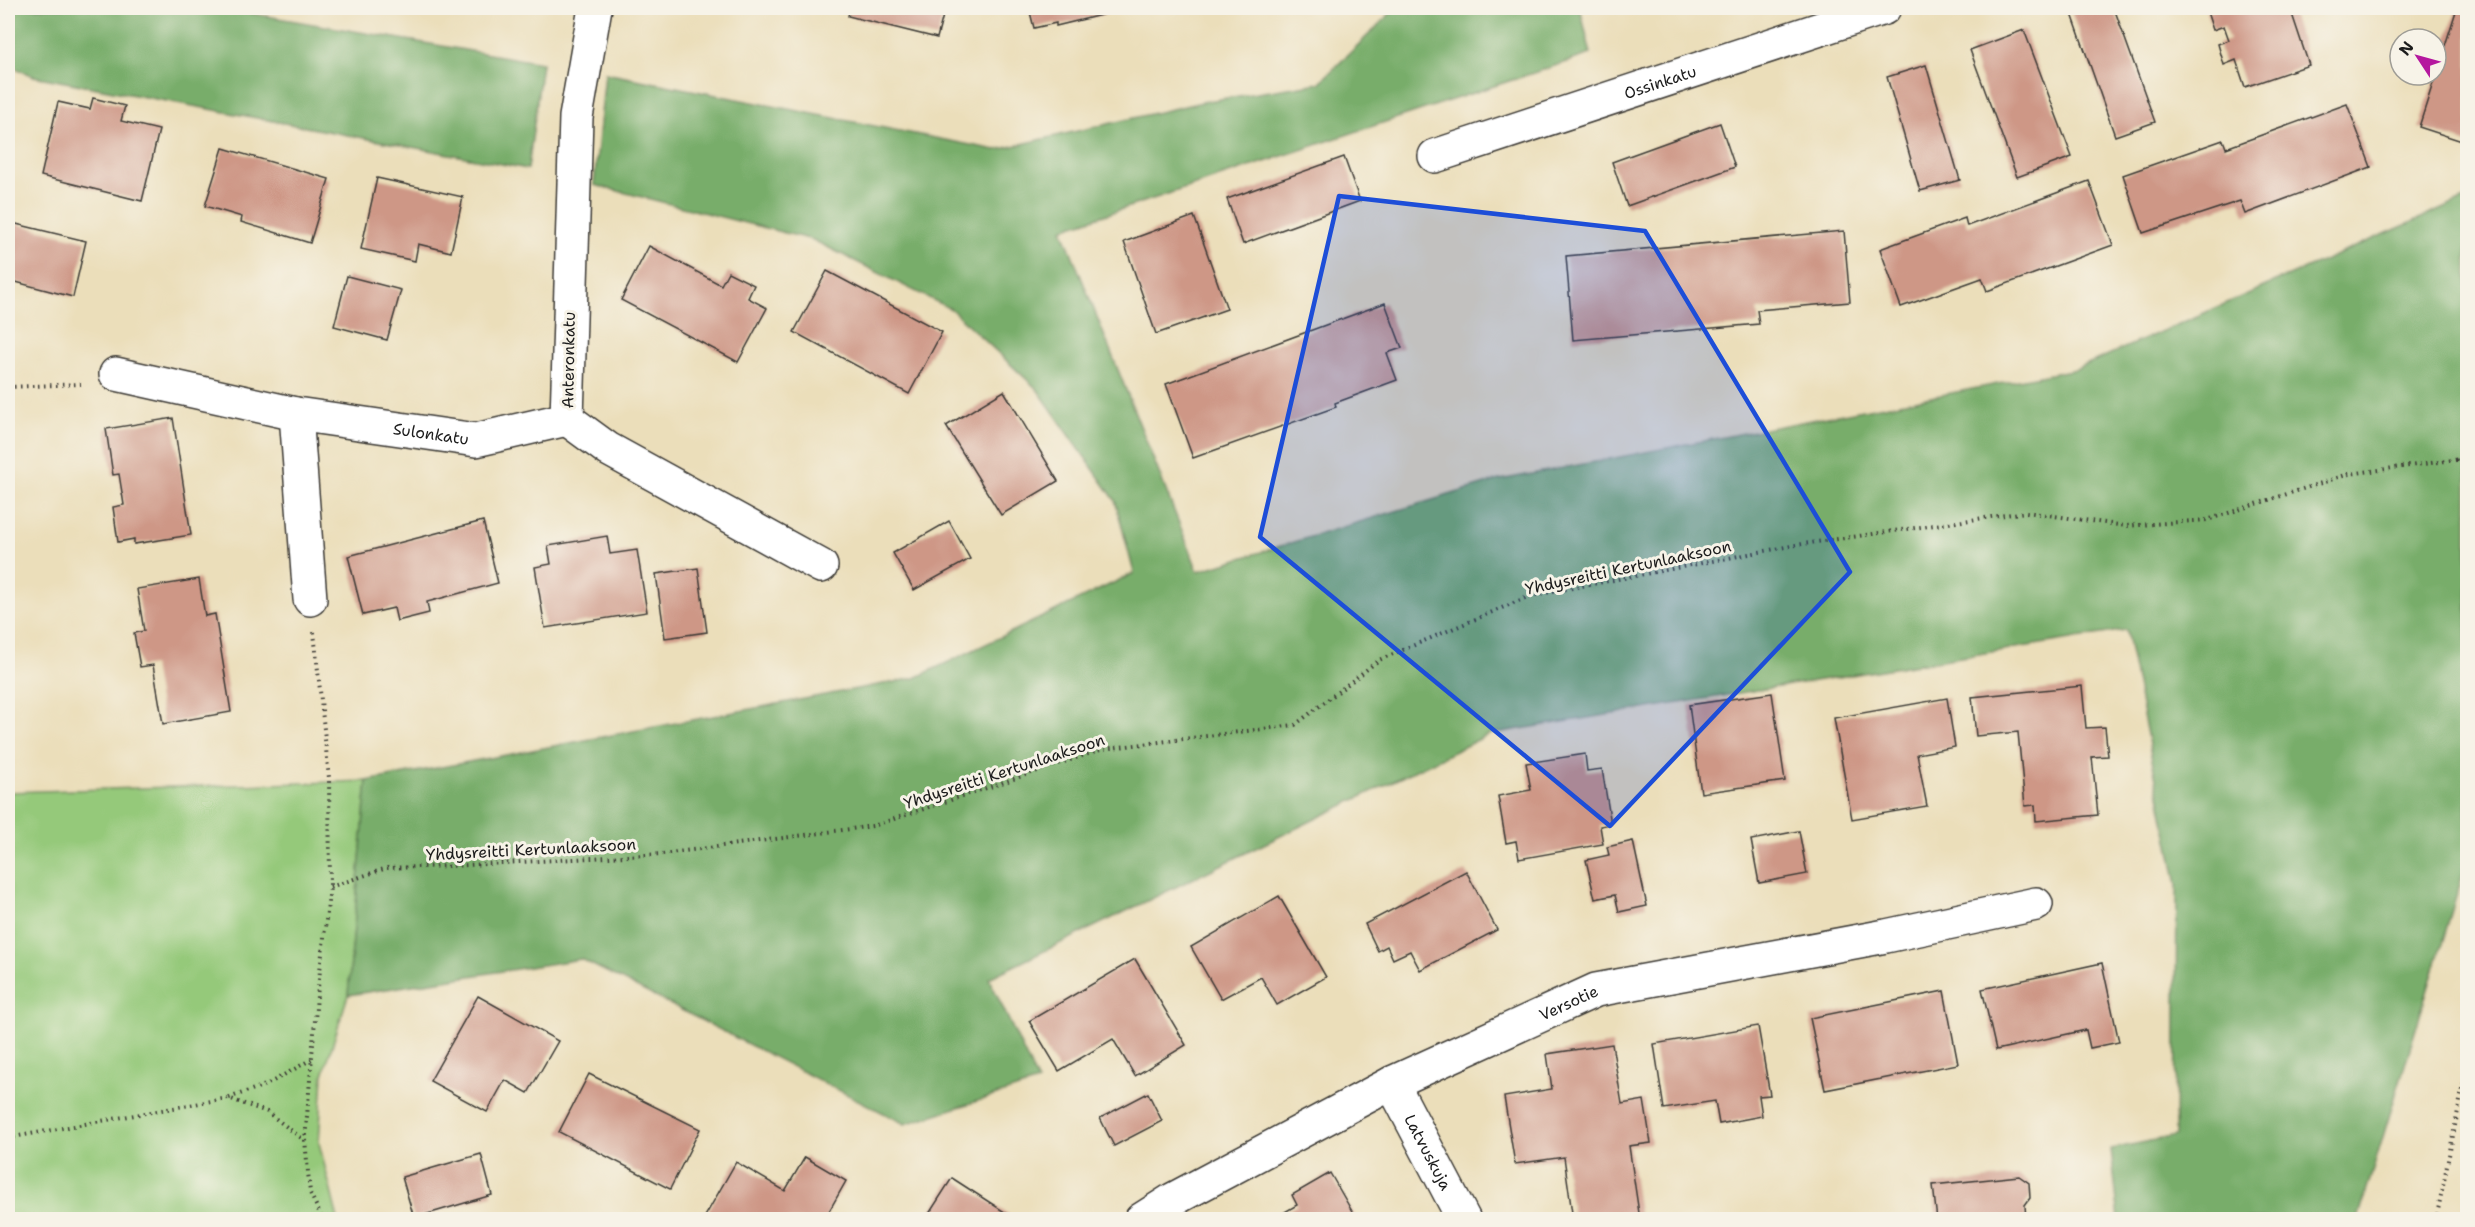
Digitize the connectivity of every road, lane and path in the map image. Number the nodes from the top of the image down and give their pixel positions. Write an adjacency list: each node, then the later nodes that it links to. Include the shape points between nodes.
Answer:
1 (595, 8): 7 (street, Anteronkatu, via 576,117)
2 (1884, 8): 3 (street, Ossinkatu)
3 (1435, 156)
4 (116, 374): 5 (path, via 99,383); 6 (street, Sulonkatu)
5 (8, 387)
6 (296, 414): 7 (street, Sulonkatu, via 476,440); 12 (street)
7 (567, 419): 11 (street, Anteronkatu, via 608,448)
8 (2468, 458): 9 (path, Yhdysreitti Kertunlaaksoon)
9 (2455, 460): 10 (path); 13 (path, Yhdysreitti Kertunlaaksoon, via 2349,474 2207,520 2126,526 2026,512 1796,545 1530,596 1379,660 1295,725 1103,749 873,826 663,854 387,868)
10 (2468, 466)
11 (821, 566)
12 (310, 599): 13 (path, via 329,778)
13 (330, 886): 15 (path)
14 (2036, 904): 17 (street, Versotie, via 1596,990)
15 (312, 1059): 18 (path, via 268,1084); 20 (path)
16 (2468, 1061): 24 (path)
17 (1392, 1083): 22 (street, Versotie); 23 (street, Latvuskuja)
18 (228, 1098): 19 (path); 20 (path, via 267,1112)
19 (8, 1138)
20 (305, 1140): 21 (path, via 310,1193)
21 (323, 1220)
22 (1140, 1220)
23 (1464, 1220)
24 (2436, 1220)

